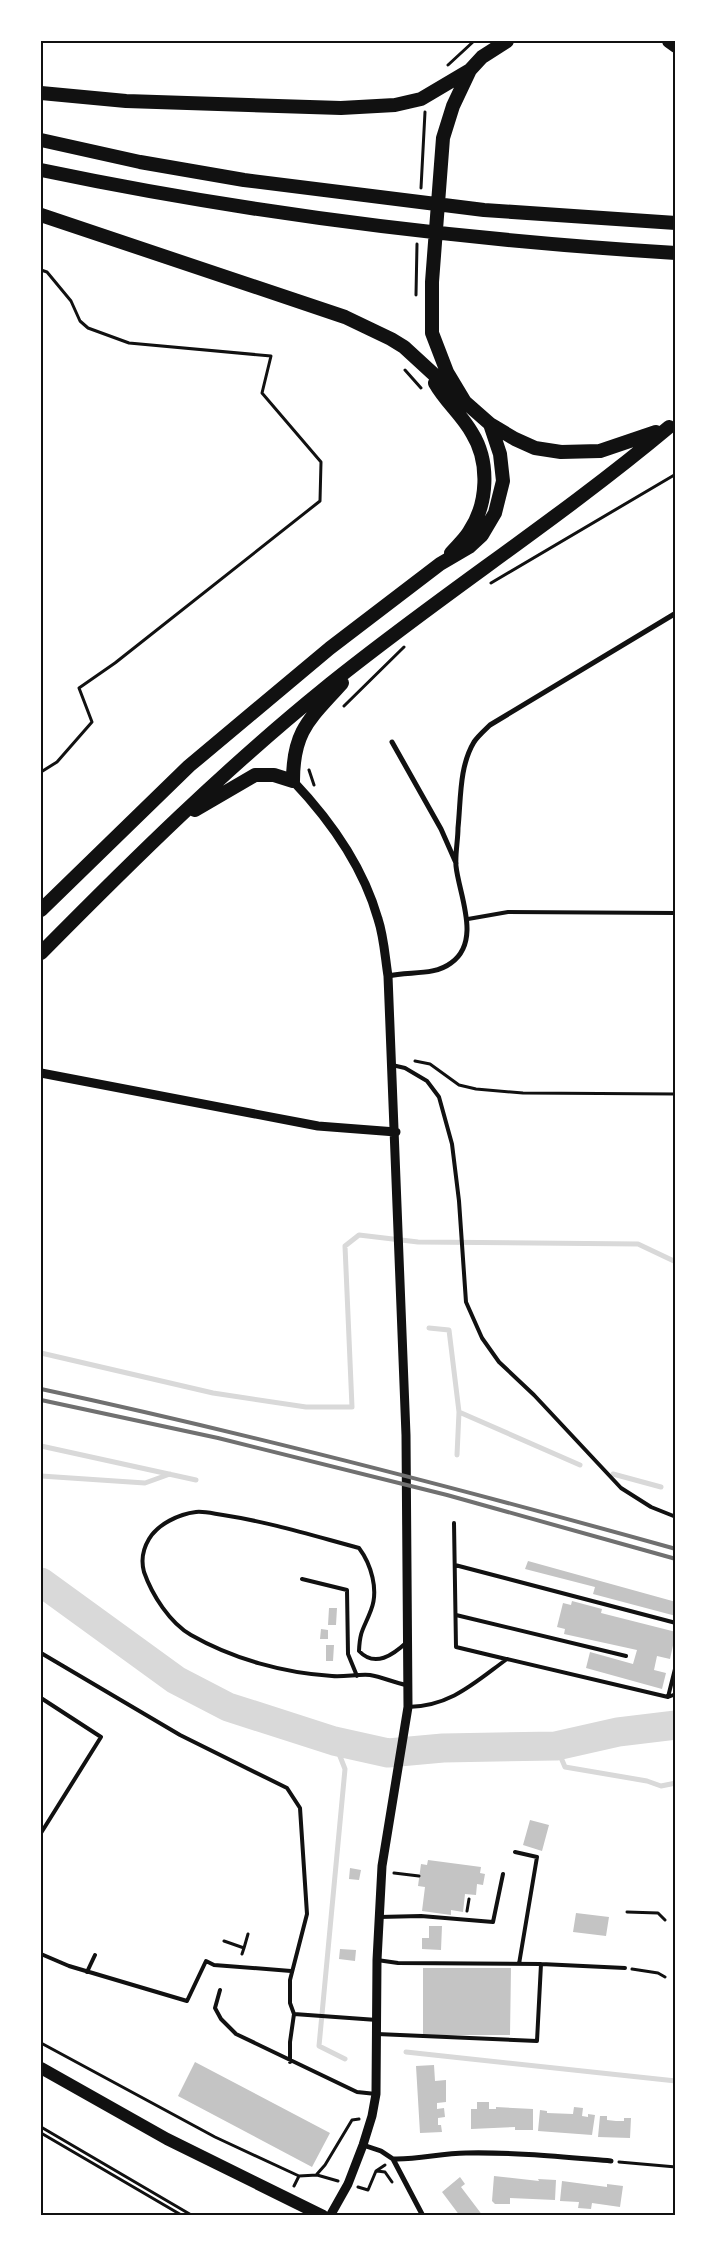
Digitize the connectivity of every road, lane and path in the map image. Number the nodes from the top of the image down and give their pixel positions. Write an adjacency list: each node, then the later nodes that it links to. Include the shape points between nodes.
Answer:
1 (494, 41): 5 (street)
2 (506, 41): 5 (highway)
3 (669, 41): 4 (highway)
4 (676, 46)
5 (482, 58): 6 (highway)
6 (470, 70): 7 (highway, via 421,98 395,104 350,107 126,100); 19 (highway, via 443,138 432,282 432,333 446,372)
7 (41, 93)
8 (41, 140): 11 (highway, via 244,180 484,210)
9 (41, 170): 12 (highway, via 330,221 557,246)
10 (41, 215): 17 (highway, via 345,317 391,339)
11 (676, 223)
12 (676, 253)
13 (415, 268): 15 (path)
14 (41, 270): 31 (path, via 47,272 71,301 80,321 88,328 129,343 271,356 262,393 321,462 320,501 115,664 79,688 92,722 57,762)
15 (416, 302)
16 (403, 368): 18 (path)
17 (426, 368): 19 (highway); 23 (highway, via 473,433 484,469 478,516 469,532)
18 (427, 394)
19 (465, 402): 20 (highway)
20 (490, 424): 21 (highway, via 535,448 562,452 600,451 632,442); 23 (highway, via 500,454 502,481 494,513 482,535 469,548)
21 (672, 424): 27 (highway, via 612,474)
22 (676, 474): 24 (path)
23 (440, 564): 36 (highway, via 330,648 189,766)
24 (490, 584)
25 (676, 613): 35 (street, via 490,725 474,742 462,772)
26 (405, 646): 28 (path)
27 (365, 656): 32 (highway, via 306,724 293,757); 34 (highway, via 265,739)
28 (342, 707)
29 (392, 742): 35 (street, via 441,829)
30 (307, 766): 33 (path)
31 (41, 772)
32 (294, 782): 33 (street); 34 (highway, via 255,775)
33 (320, 810): 40 (street, via 353,859 368,890 379,920)
34 (172, 823): 39 (highway)
35 (456, 865): 38 (street)
36 (41, 910)
37 (676, 913): 38 (lane, via 508,912)
38 (468, 919): 40 (street, via 463,947 452,963 436,971)
39 (41, 953)
40 (388, 976): 41 (street)
41 (392, 1062): 43 (path, via 430,1064 459,1085 476,1089 523,1093); 44 (street); 45 (lane, via 427,1081 439,1097 452,1144 466,1302 482,1338 499,1362 621,1488 651,1507)
42 (41, 1073): 44 (street, via 318,1126)
43 (676, 1094)
44 (396, 1132): 51 (street)
45 (676, 1517)
46 (454, 1523): 47 (lane)
47 (455, 1565): 49 (lane); 50 (lane)
48 (302, 1579): 54 (lane, via 346,1590)
49 (456, 1615): 55 (lane); 56 (lane, via 456,1647)
50 (676, 1623)
51 (409, 1637): 52 (lane, via 392,1656 378,1660 365,1657); 59 (street)
52 (359, 1651): 54 (lane); 58 (lane, via 360,1633 372,1608 374,1585 369,1561 359,1548 237,1517 197,1512 173,1519 154,1530 147,1542 142,1564 151,1586 166,1611 190,1634 267,1665 300,1673)
53 (41, 1653): 82 (lane, via 180,1735 287,1788 300,1808 307,1914)
54 (348, 1654): 58 (lane)
55 (626, 1656)
56 (507, 1659): 61 (lane); 63 (lane, via 462,1692 437,1704)
57 (676, 1665): 61 (lane)
58 (358, 1676): 59 (lane, via 370,1675)
59 (409, 1685): 63 (street)
60 (676, 1694): 61 (lane)
61 (668, 1696)
62 (41, 1698): 64 (lane, via 101,1737)
63 (408, 1706): 70 (street, via 382,1866)
64 (41, 1833)
65 (515, 1852): 79 (lane, via 536,1857)
66 (394, 1873): 68 (path)
67 (503, 1874): 70 (lane, via 493,1922 421,1916)
68 (419, 1876)
69 (627, 1912): 71 (path, via 658,1914)
70 (379, 1917): 78 (street)
71 (665, 1920)
72 (248, 1934): 74 (path)
73 (224, 1941): 74 (path)
74 (244, 1948): 76 (path)
75 (41, 1954): 83 (lane)
76 (242, 1954)
77 (95, 1956): 83 (lane)
78 (377, 1960): 79 (lane); 87 (street)
79 (519, 1964): 80 (lane)
80 (541, 1964): 81 (lane); 88 (lane, via 537,2041)
81 (625, 1968): 84 (path, via 658,1972)
82 (291, 1971): 83 (lane, via 214,1965 206,1961 187,2001); 86 (lane, via 290,2004)
83 (87, 1972)
84 (665, 1977)
85 (220, 1990): 90 (lane, via 215,2008 221,2019 236,2034)
86 (294, 2014): 87 (lane); 90 (lane)
87 (377, 2020): 88 (street)
88 (377, 2034): 92 (street)
89 (41, 2043): 93 (path, via 215,2137 299,2176 317,2175 326,2166 352,2120)
90 (290, 2062): 92 (lane, via 357,2092)
91 (41, 2068): 105 (main road, via 167,2139)
92 (376, 2094): 93 (street)
93 (372, 2116): 96 (street)
94 (41, 2127): 104 (path)
95 (41, 2133): 103 (path)
96 (362, 2145): 97 (street); 106 (street, via 348,2184)
97 (393, 2159): 98 (street, via 512,2153); 100 (path); 107 (street)
98 (611, 2161): 99 (path)
99 (676, 2167)
100 (376, 2171): 101 (path, via 385,2172); 102 (path)
101 (392, 2182)
102 (368, 2190)
103 (183, 2216)
104 (193, 2216)
105 (323, 2216)
106 (330, 2216)
107 (423, 2216)

